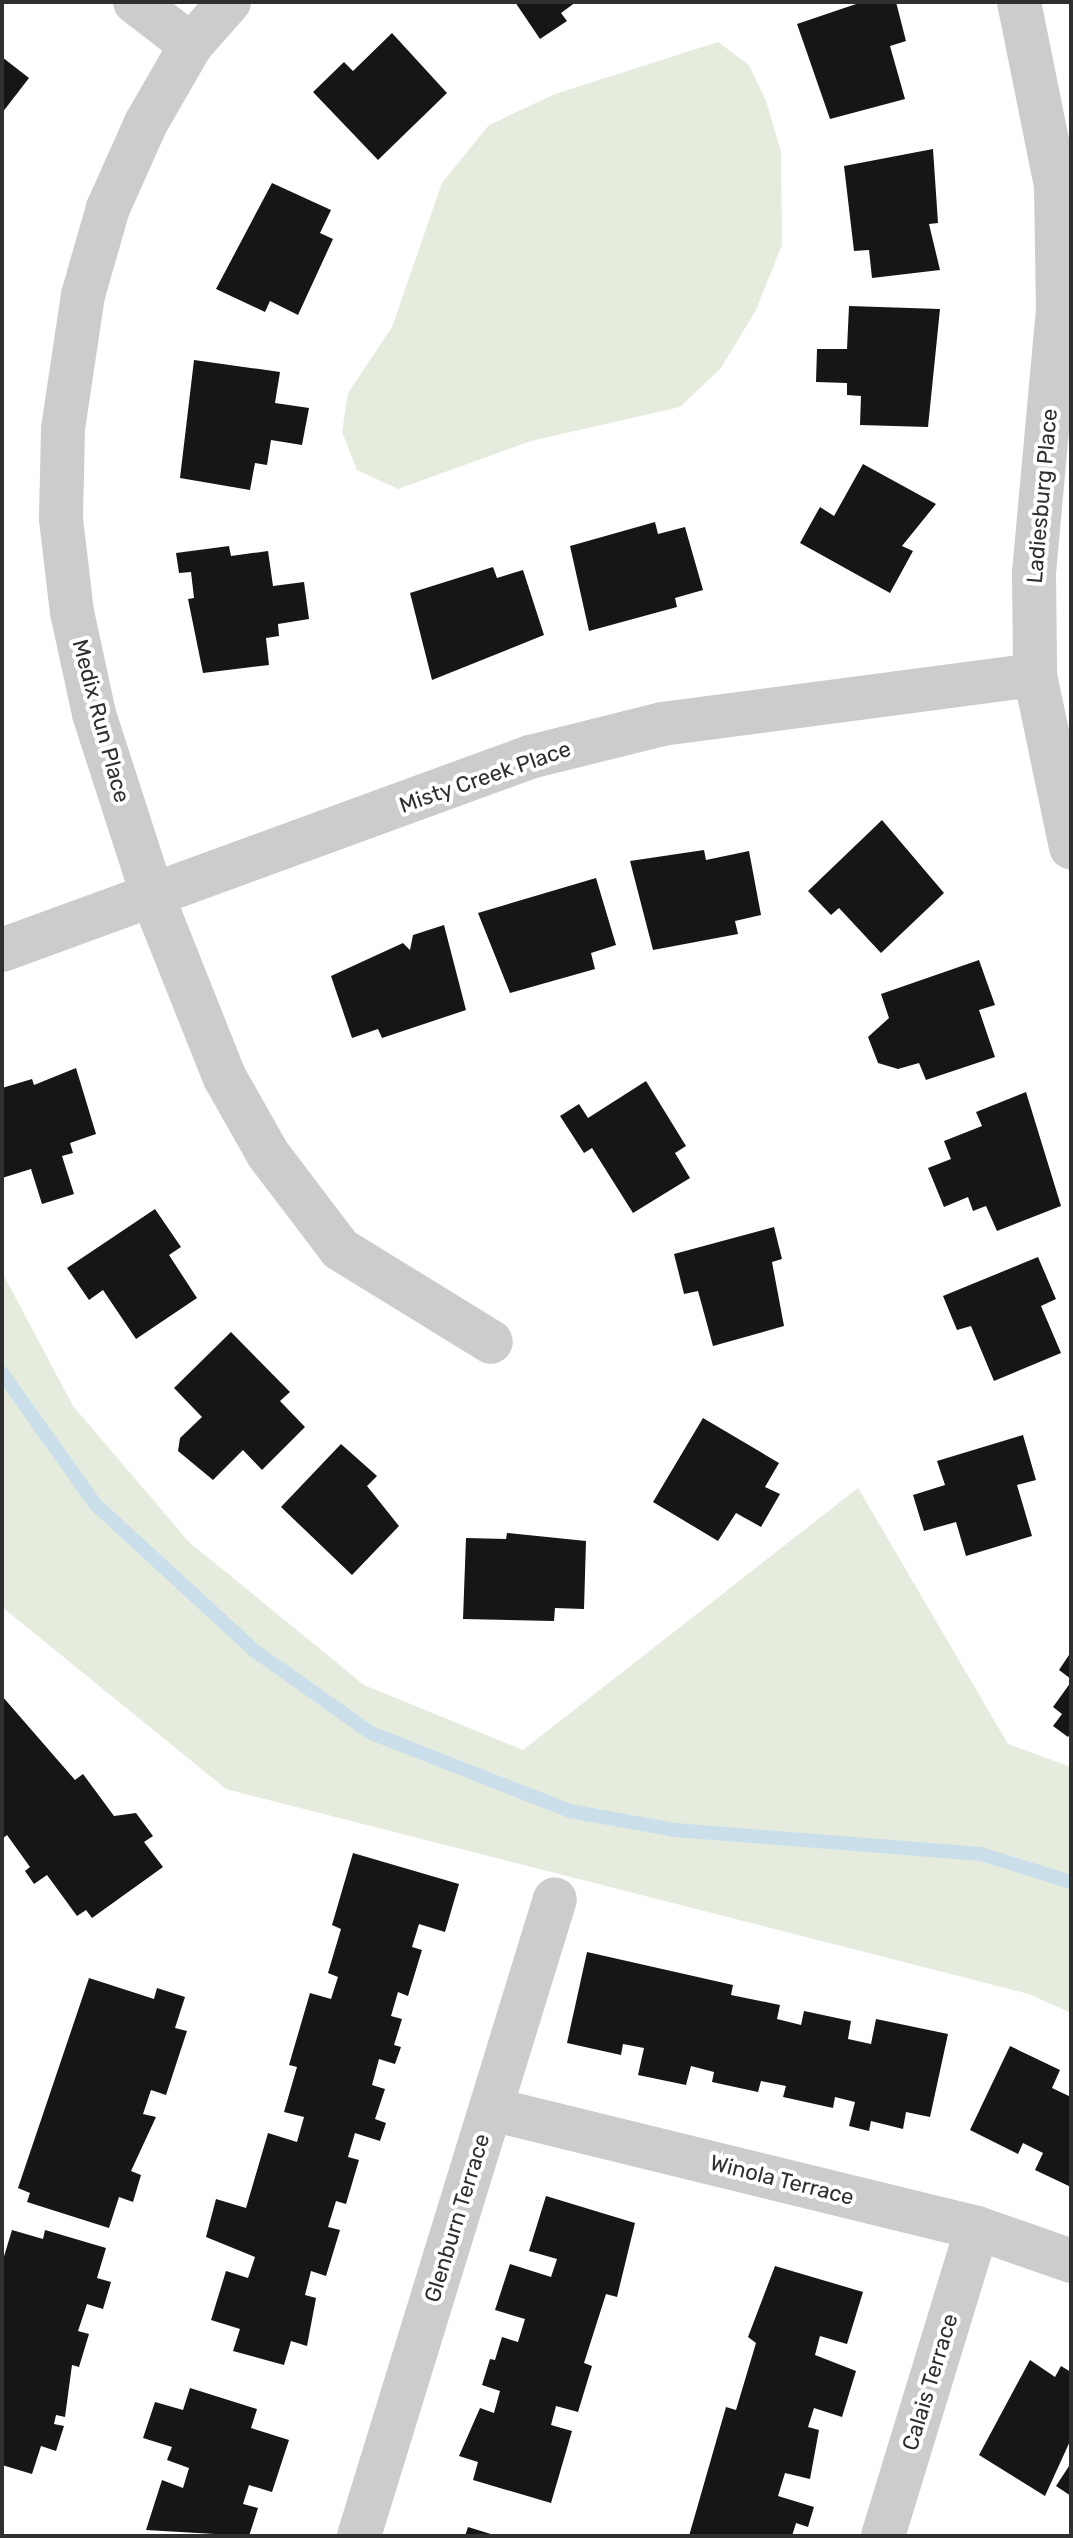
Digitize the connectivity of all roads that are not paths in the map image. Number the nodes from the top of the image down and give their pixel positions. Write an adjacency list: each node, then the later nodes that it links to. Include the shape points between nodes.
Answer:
1 (135, 2): 4 (street)
2 (229, 2): 4 (street, Medix Run Place)
3 (1019, 2): 5 (street, Ladiesburg Place, via 1056,201 1058,309 1034,572)
4 (191, 45): 7 (street, Medix Run Place, via 108,208 83,295 63,429 61,519 72,612 94,714)
5 (1035, 675): 6 (street, Ladiesburg Place); 7 (street, Misty Creek Place, via 662,724 530,757)
6 (1071, 847)
7 (154, 900): 8 (street, Misty Creek Place); 9 (street, Medix Run Place, via 225,1078 268,1154 340,1249)
8 (2, 950)
9 (491, 1342)
10 (555, 1899): 11 (street, Glenburn Terrace)
11 (491, 2109): 12 (street, Winola Terrace); 14 (street, Glenburn Terrace)
12 (977, 2228): 13 (street, Winola Terrace); 15 (street, Calais Terrace)
13 (1071, 2261)
14 (359, 2536)
15 (883, 2536)

